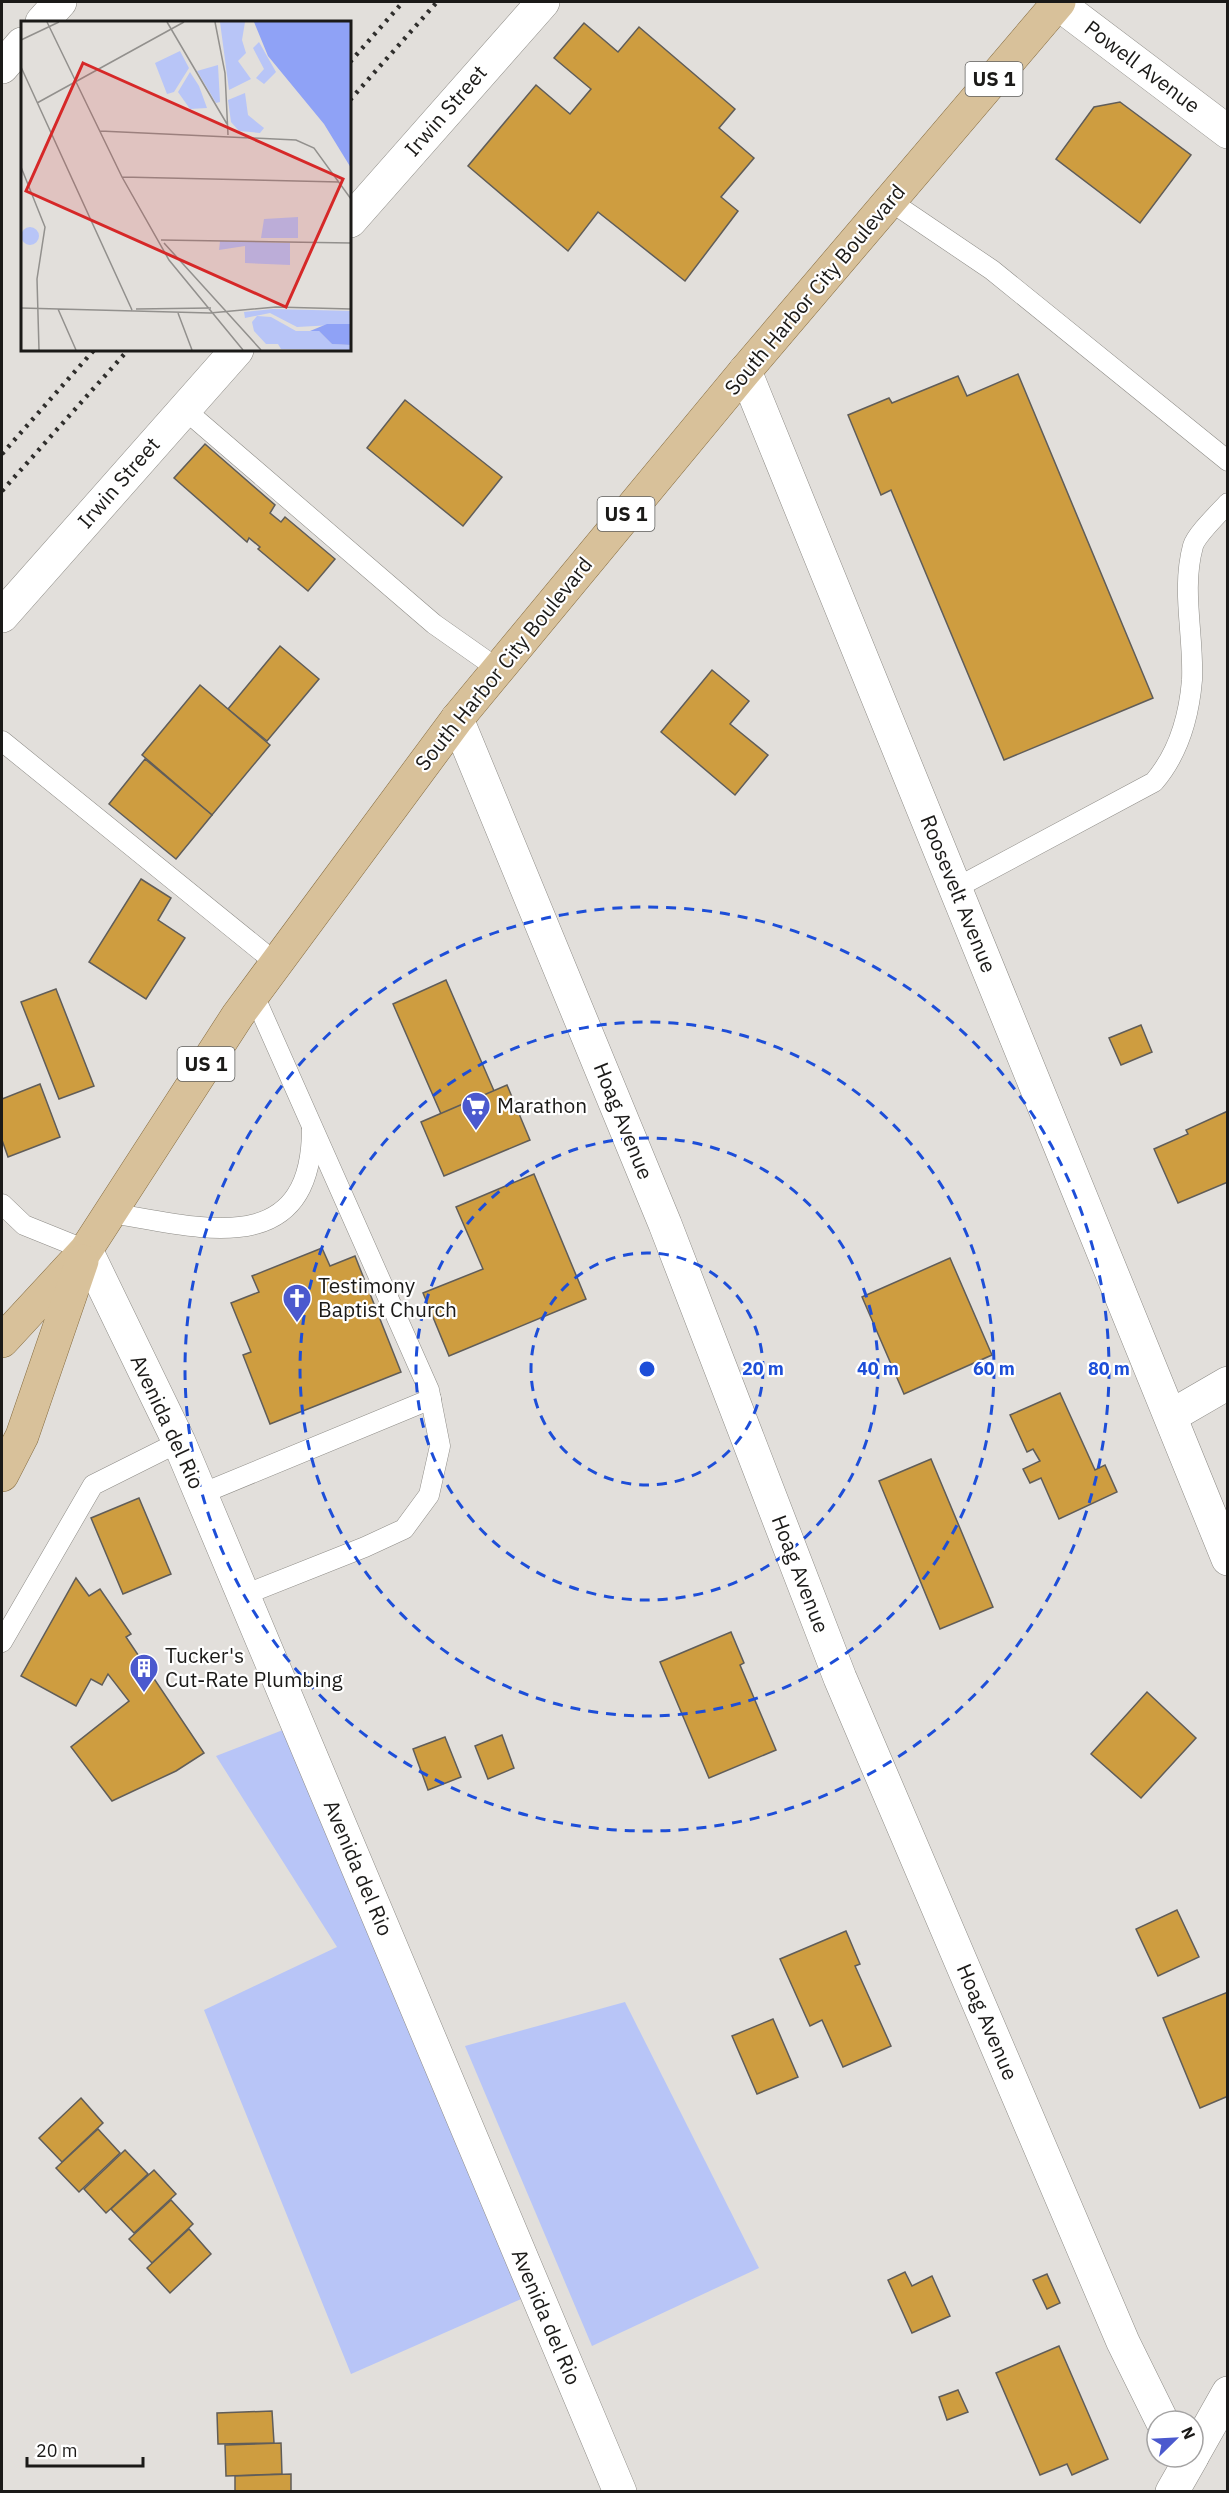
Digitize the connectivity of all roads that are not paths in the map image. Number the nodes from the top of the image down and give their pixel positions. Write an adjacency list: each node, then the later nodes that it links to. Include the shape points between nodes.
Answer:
1 (60, 2): 4 (street)
2 (543, 2): 9 (street, Irwin Street)
3 (1058, 2): 7 (street, Powell Avenue); 8 (main road, South Harbor City Boulevard / US 1)
4 (43, 21)
5 (21, 45): 6 (street)
6 (2, 68)
7 (1227, 132)
8 (890, 201): 11 (main road, South Harbor City Boulevard / US 1); 13 (lane, via 992,270)
9 (351, 220)
10 (236, 351): 12 (street, Irwin Street)
11 (745, 371): 16 (main road, South Harbor City Boulevard / US 1); 19 (street, Roosevelt Avenue)
12 (184, 409): 15 (street, Irwin Street); 16 (lane, via 434,624)
13 (1227, 461)
14 (1227, 503): 19 (lane, via 1194,544 1188,591 1192,680 1183,729 1167,766 1154,782)
15 (2, 616)
16 (498, 669): 17 (main road, South Harbor City Boulevard / US 1)
17 (457, 719): 20 (main road, South Harbor City Boulevard / US 1); 37 (street, Hoag Avenue, via 665,1224 840,1678 1123,2342)
18 (2, 741): 20 (lane)
19 (956, 888): 29 (street, Roosevelt Avenue)
20 (276, 963): 21 (main road, South Harbor City Boulevard / US 1)
21 (253, 993): 22 (lane); 24 (main road, South Harbor City Boulevard / US 1)
22 (312, 1127): 24 (lane, via 303,1182 278,1215 263,1222 212,1230); 28 (lane)
23 (2, 1204): 25 (lane, via 24,1226)
24 (111, 1213): 25 (main road, South Harbor City Boulevard / US 1)
25 (86, 1250): 26 (main road, South Harbor City Boulevard / US 1); 30 (street, Avenida del Rio); 31 (main road, South Harbor City Boulevard / US 1, via 22,1436)
26 (2, 1341)
27 (1227, 1383): 29 (street)
28 (431, 1399): 32 (lane); 34 (lane, via 440,1446 429,1495 404,1528)
29 (1171, 1416): 33 (street, Roosevelt Avenue)
30 (179, 1442): 32 (street, Avenida del Rio); 35 (lane, via 93,1485)
31 (2, 1475)
32 (201, 1494): 34 (street, Avenida del Rio)
33 (1227, 1559)
34 (244, 1595): 39 (street, Avenida del Rio)
35 (2, 1642)
36 (1227, 2393): 38 (street)
37 (1156, 2409)
38 (1205, 2431)
39 (620, 2492)

